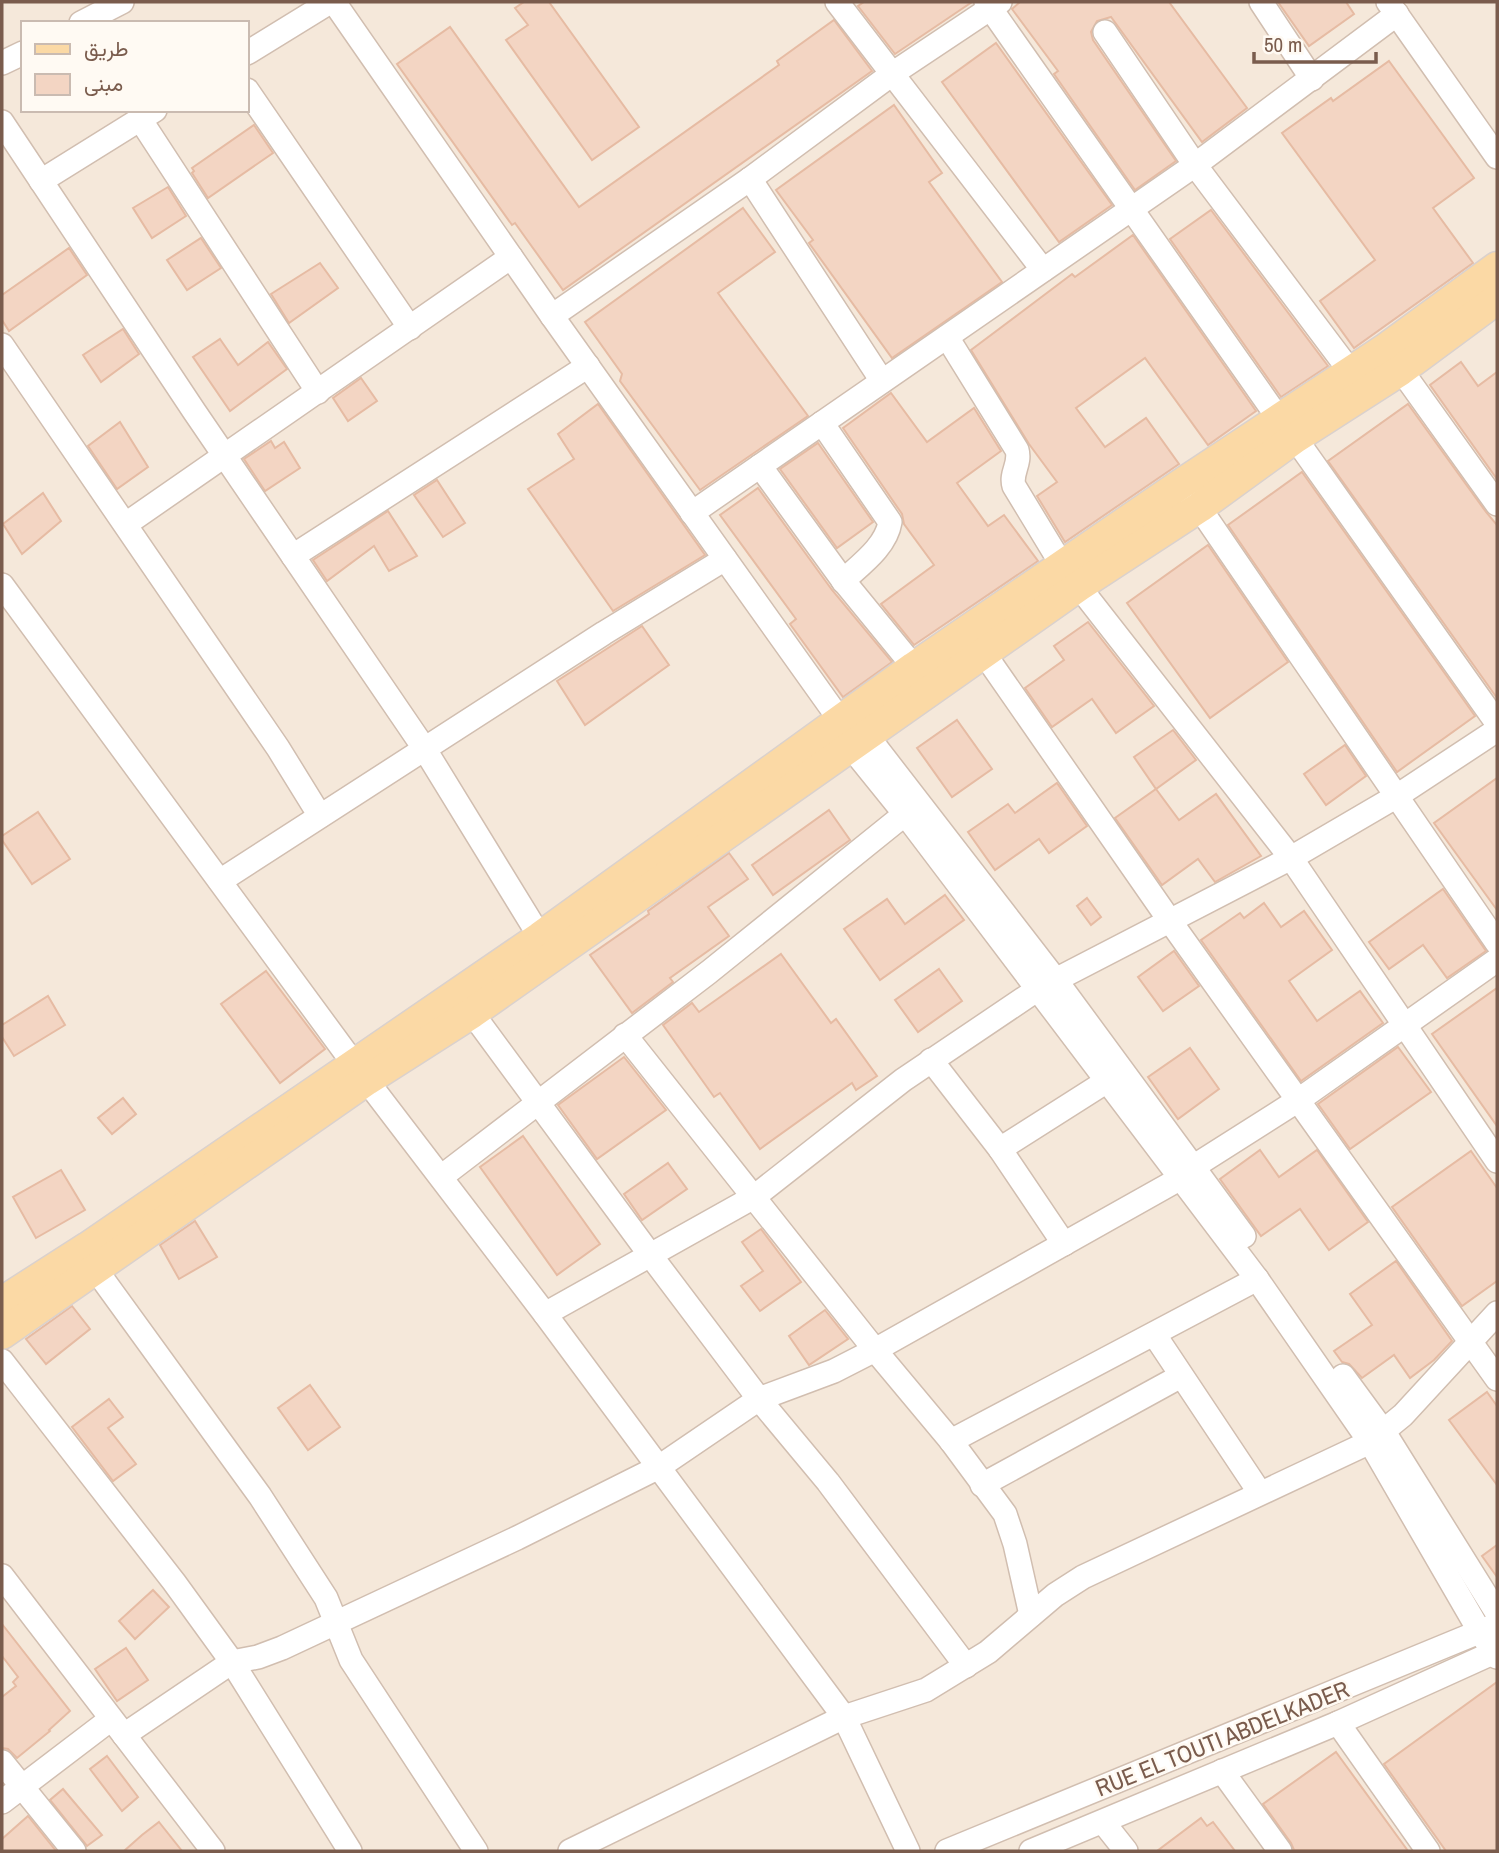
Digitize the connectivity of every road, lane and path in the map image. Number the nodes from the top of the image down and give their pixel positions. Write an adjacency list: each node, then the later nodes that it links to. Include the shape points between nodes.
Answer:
1 (122, 2): 7 (street)
2 (332, 2): 9 (street); 22 (street)
3 (837, 2): 12 (street)
4 (1261, 2): 13 (street)
5 (992, 4): 12 (street); 21 (street)
6 (1392, 8): 13 (street); 17 (street)
7 (85, 21)
8 (1105, 32): 18 (street)
9 (248, 52)
10 (21, 53): 11 (street)
11 (2, 63)
12 (892, 74): 19 (street); 24 (street)
13 (1312, 79): 18 (street)
14 (248, 91): 27 (street)
15 (148, 115): 20 (street); 34 (street)
16 (2, 122): 20 (street)
17 (1497, 157)
18 (1195, 165): 21 (street); 32 (street)
19 (750, 179): 26 (street); 33 (street)
20 (41, 181): 37 (street)
21 (1130, 209): 24 (street); 36 (street)
22 (511, 257): 26 (street); 27 (street)
23 (1497, 267): 30 (main road)
24 (1043, 270): 28 (street)
25 (1497, 299): 30 (main road)
26 (552, 316): 31 (street)
27 (410, 328): 34 (street)
28 (947, 337): 33 (street); 46 (street, via 1017,450 1014,486)
29 (2, 345): 43 (street)
30 (1393, 359): 32 (main road); 36 (main road); 40 (street)
31 (588, 366): 42 (street); 44 (street)
32 (1350, 370): 36 (main road)
33 (882, 381): 35 (street)
34 (318, 392): 37 (street)
35 (822, 423): 38 (street); 47 (street, via 890,522 880,545)
36 (1287, 429): 39 (main road); 41 (main road); 51 (street)
37 (226, 457): 43 (street); 44 (street)
38 (760, 466): 42 (street); 47 (street)
39 (1181, 484): 41 (street); 46 (main road)
40 (1497, 504)
41 (1200, 507): 46 (main road); 55 (street)
42 (692, 513): 45 (street)
43 (126, 524): 57 (street)
44 (293, 556): 54 (street)
45 (725, 559): 52 (street); 54 (street)
46 (1071, 576): 49 (main road); 50 (main road); 58 (street)
47 (843, 582): 50 (street)
48 (6, 600): 59 (street)
49 (983, 652): 52 (main road); 60 (street)
50 (914, 667): 52 (main road)
51 (1497, 723)
52 (847, 726): 56 (street); 61 (main road); 64 (street); 65 (main road)
53 (1497, 730): 55 (street)
54 (424, 748): 57 (street); 61 (street)
55 (1397, 796): 58 (street); 62 (street)
56 (905, 814): 64 (street); 67 (street)
57 (320, 816): 59 (street)
58 (1291, 858): 60 (street); 66 (street)
59 (220, 881): 69 (street)
60 (1170, 921): 64 (street); 71 (street)
61 (540, 937): 69 (main road)
62 (1497, 943)
63 (1497, 960): 66 (street)
64 (1046, 984): 68 (street); 70 (street); 75 (street)
65 (471, 1013): 69 (main road); 72 (street)
66 (1404, 1024): 71 (street); 74 (street)
67 (625, 1035): 72 (street); 77 (street)
68 (931, 1060): 73 (street); 77 (street)
69 (360, 1072): 76 (street); 80 (main road); 82 (main road)
70 (1107, 1080): 73 (street); 75 (street)
71 (1300, 1099): 75 (street); 87 (street)
72 (538, 1101): 76 (street); 79 (street)
73 (999, 1149): 78 (street)
74 (1497, 1161)
75 (1187, 1172): 78 (street); 81 (street); 93 (street)
76 (441, 1177): 84 (street)
77 (754, 1197): 79 (street); 88 (street)
78 (1064, 1244): 88 (street)
79 (650, 1256): 84 (street); 92 (street)
80 (96, 1270): 85 (main road); 101 (street, via 260,1496 326,1598)
81 (1257, 1279): 86 (street); 93 (street)
82 (2, 1302)
83 (1497, 1313): 87 (street)
84 (545, 1314): 95 (street)
85 (2, 1334)
86 (1154, 1334): 90 (street); 94 (street)
87 (1471, 1342): 91 (street); 93 (street)
88 (875, 1350): 92 (street); 94 (street)
89 (2, 1361): 104 (street)
90 (1181, 1376): 96 (street); 97 (street)
91 (1497, 1379)
92 (759, 1399): 95 (street); 105 (street, via 828,1482)
93 (1377, 1437): 97 (street); 99 (street); 102 (street)
94 (951, 1441): 96 (street)
95 (659, 1467): 101 (street); 106 (street)
96 (982, 1485): 100 (street, via 1011,1527)
97 (1260, 1493): 100 (street, via 1083,1577)
98 (2, 1576): 108 (street)
99 (1497, 1613)
100 (1031, 1615): 105 (street)
101 (335, 1622): 104 (street, via 270,1653); 117 (street, via 355,1667)
102 (1488, 1628): 103 (street); 120 (street, RUE EL TOUTI ABDELKADER)
103 (1496, 1654): 107 (street, RUE EL TOUTI ABDELKADER)
104 (232, 1662): 108 (street); 116 (street)
105 (966, 1666): 106 (street, via 926,1690)
106 (844, 1717): 118 (street); 119 (street)
107 (1338, 1723): 110 (street, RUE EL TOUTI ABDELKADER); 124 (street)
108 (117, 1727): 111 (street); 115 (street)
109 (2, 1762): 111 (street)
110 (1222, 1771): 113 (street, RUE EL TOUTI ABDELKADER); 123 (street)
111 (22, 1787): 112 (street); 114 (street)
112 (2, 1802)
113 (1103, 1822): 121 (street, RUE EL TOUTI ABDELKADER); 122 (street)
114 (74, 1851)
115 (213, 1851)
116 (351, 1851)
117 (476, 1851)
118 (572, 1851)
119 (908, 1851)
120 (947, 1851)
121 (1031, 1851)
122 (1126, 1851)
123 (1280, 1851)
124 (1428, 1851)

